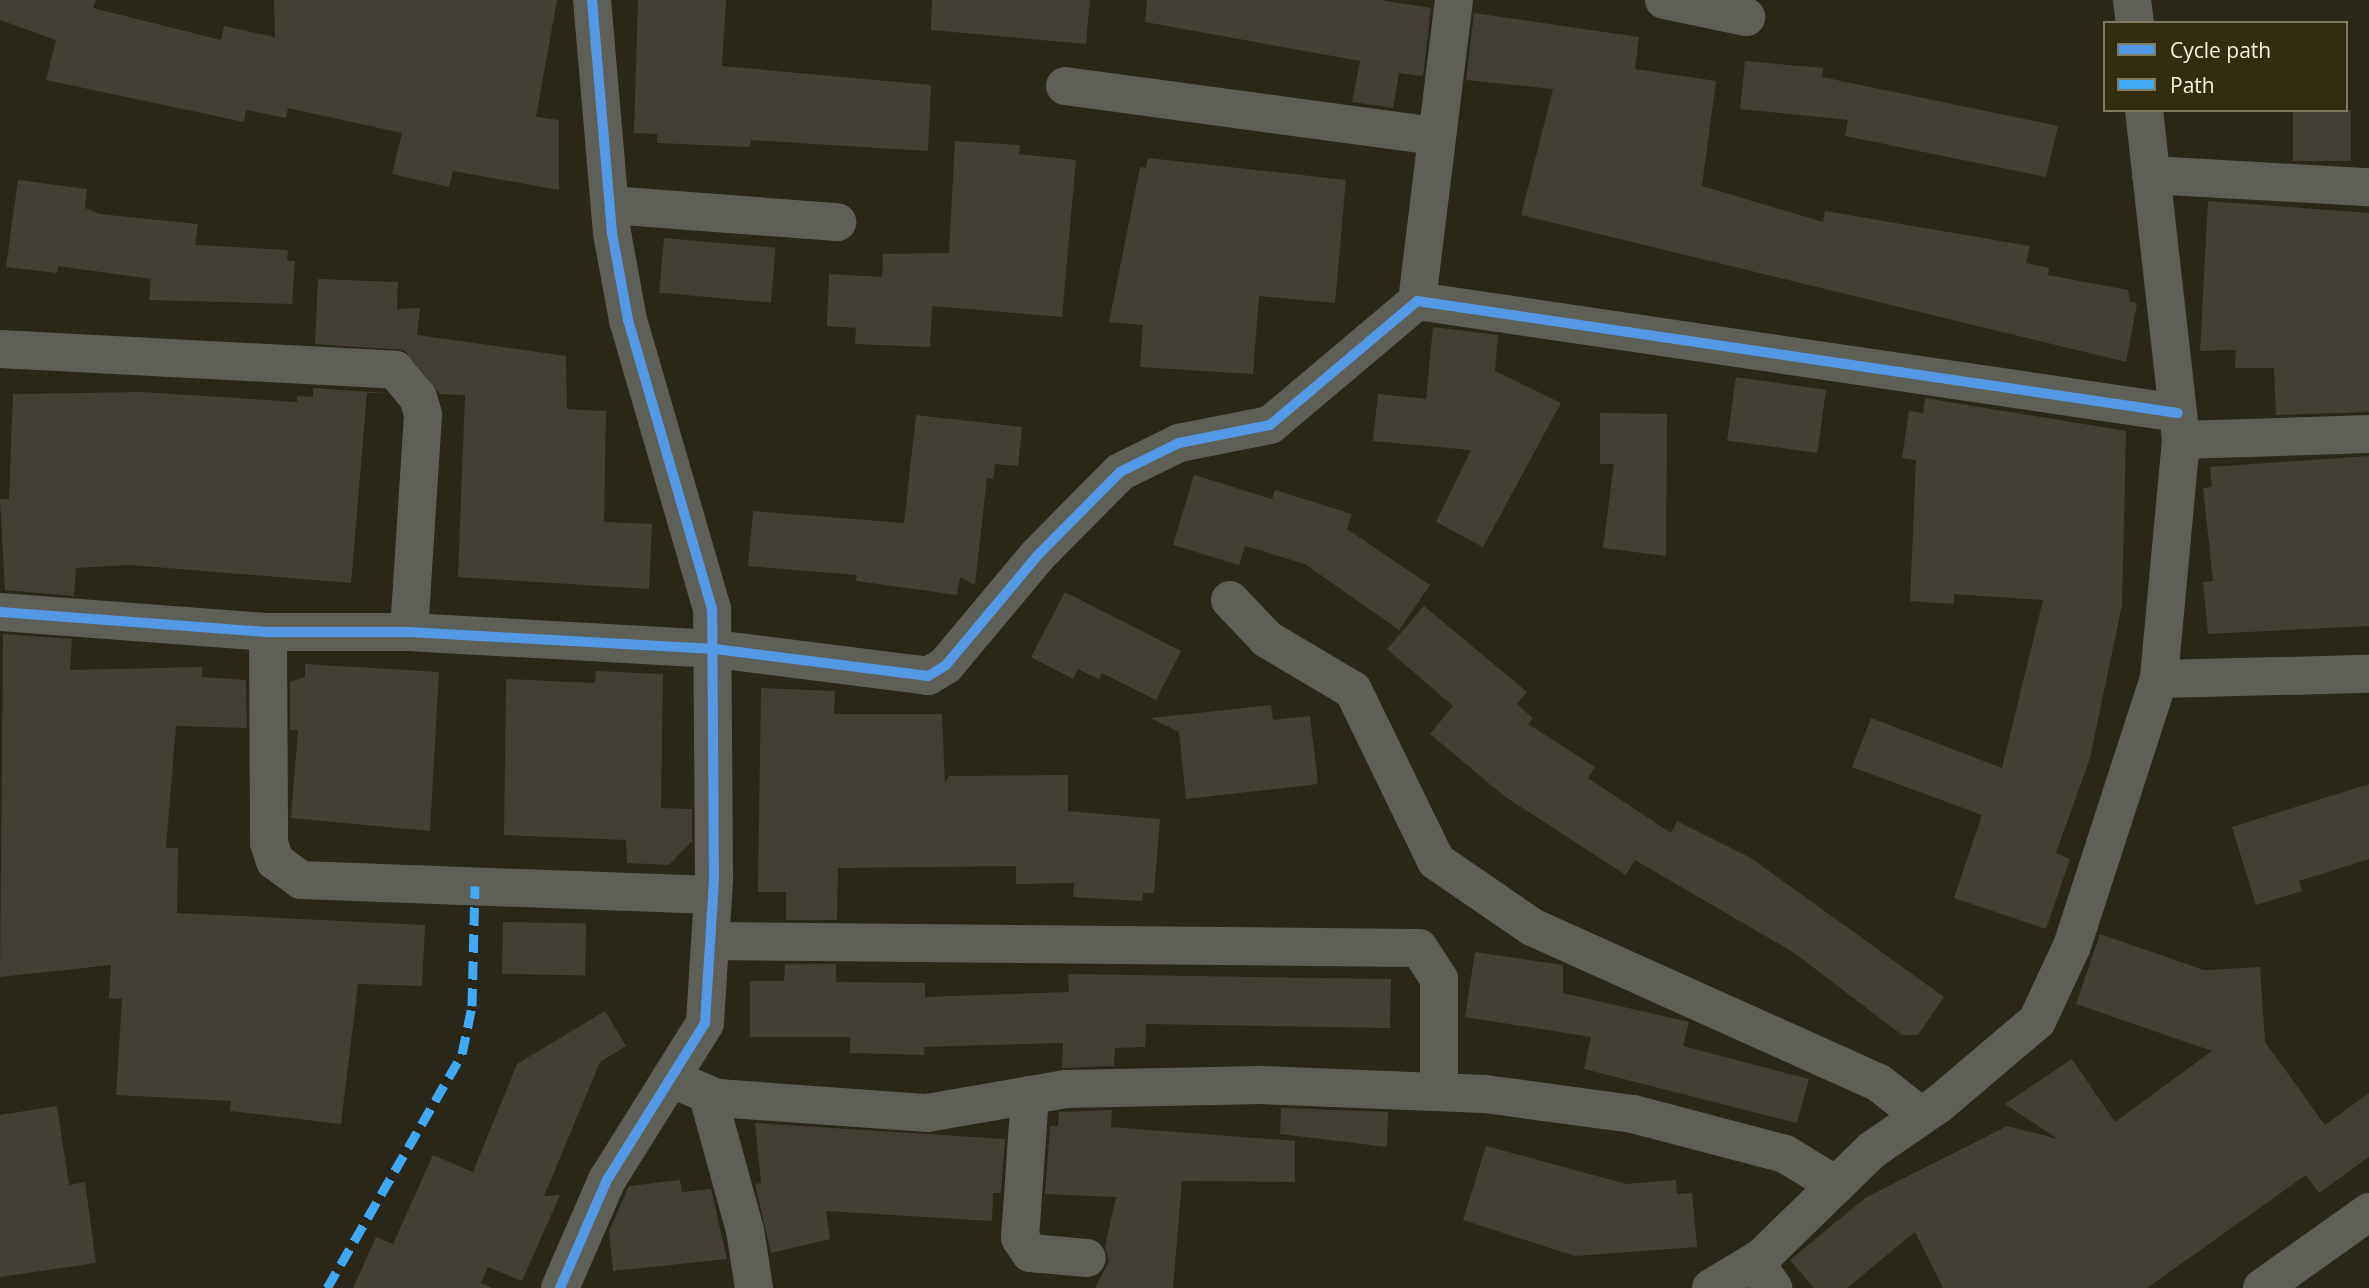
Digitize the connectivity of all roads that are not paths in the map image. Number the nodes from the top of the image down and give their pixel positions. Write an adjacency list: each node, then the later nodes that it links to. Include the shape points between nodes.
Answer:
1 (592, 0): 12 (street)
2 (1454, 0): 9 (street)
3 (1664, 0): 5 (street)
4 (2132, 0): 6 (street)
5 (1746, 17)
6 (2135, 21)
7 (1065, 86): 9 (street)
8 (2144, 112): 10 (street)
9 (1437, 136): 14 (street)
10 (2151, 175): 11 (street); 16 (street)
11 (2369, 187)
12 (610, 205): 13 (street); 22 (street, via 628,320 666,465 708,582)
13 (837, 222)
14 (1417, 301): 16 (street); 22 (street, via 1270,425 1179,443 1120,472 1037,556 946,665 928,676)
15 (0, 349): 21 (street, via 395,370 418,397 423,415)
16 (2179, 426): 17 (street); 24 (street)
17 (2369, 434)
18 (1230, 600): 31 (street, via 1267,639 1353,690 1436,861 1532,927 1879,1083)
19 (0, 612): 20 (street)
20 (268, 632): 21 (street); 25 (street, via 269,843 275,861 301,880)
21 (409, 632): 22 (street)
22 (715, 649): 25 (street)
23 (2369, 674): 24 (street)
24 (2159, 679): 31 (street, via 2072,946 2037,1021)
25 (713, 895): 26 (street)
26 (712, 940): 27 (street, via 705,1023); 28 (street, via 1419,948 1439,979)
27 (672, 1079): 30 (street); 36 (street, via 607,1180)
28 (1439, 1092): 29 (street, via 1261,1085); 32 (street, via 1633,1114 1785,1154)
29 (1030, 1095): 30 (street, via 927,1113); 34 (street, via 1020,1238 1030,1253)
30 (708, 1096): 37 (street, via 732,1175)
31 (1921, 1116): 32 (street)
32 (1836, 1185): 35 (street)
33 (2369, 1212): 39 (street)
34 (1087, 1258)
35 (1764, 1275): 38 (street)
36 (560, 1288)
37 (754, 1288)
38 (1711, 1288)
39 (2262, 1288)

